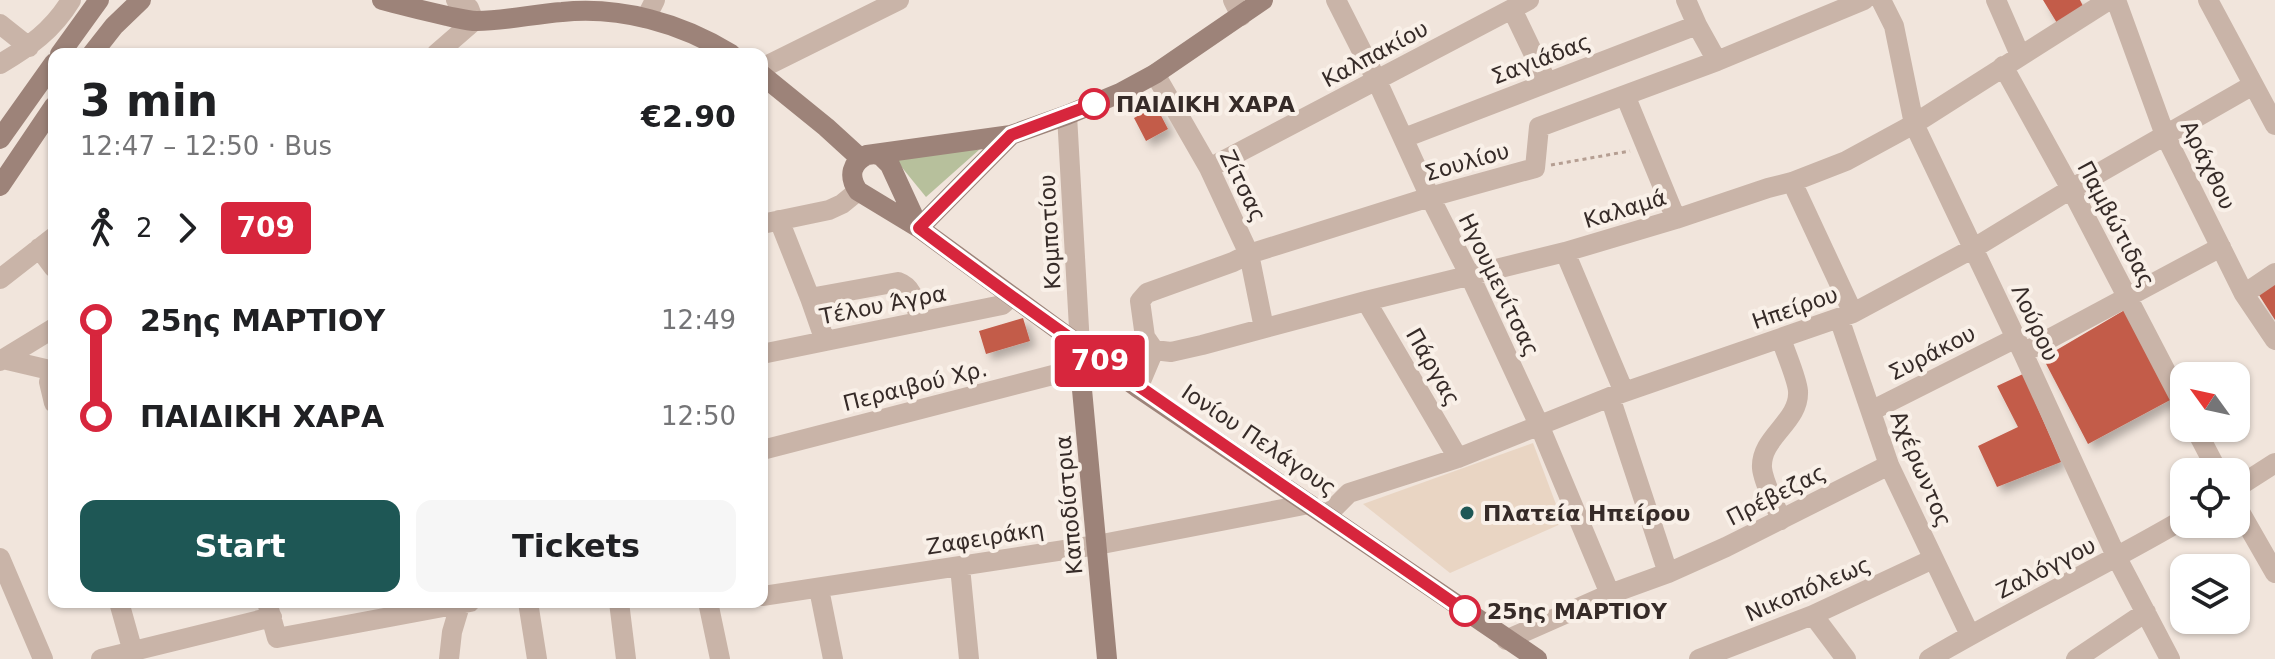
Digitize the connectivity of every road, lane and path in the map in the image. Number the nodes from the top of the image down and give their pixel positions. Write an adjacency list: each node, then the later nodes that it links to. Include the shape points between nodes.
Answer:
1 (71, 0): 22 (street)
2 (99, 0): 23 (street)
3 (141, 0): 24 (street)
4 (382, 0): 19 (street)
5 (456, 0): 19 (street, via 469,8)
6 (899, 0): 30 (street)
7 (1263, 0): 17 (street)
8 (1336, 0): 34 (street, Ηγουμενίτσας)
9 (1686, 0): 21 (street)
10 (1864, 0): 27 (street, Σουλίου)
11 (1881, 0): 40 (street, Λούρου, via 1894,26)
12 (1996, 0): 28 (street, Παμβώτιδας)
13 (2109, 0): 28 (street, Καλαμά)
14 (2116, 0): 43 (street, Αράχθου)
15 (2208, 0): 36 (street)
16 (1520, 4): 34 (street, Καλπακίου); 35 (street)
17 (1237, 8): 32 (street)
18 (650, 9): 19 (street); 26 (street)
19 (474, 21): 25 (street)
20 (0, 24): 22 (street)
21 (1697, 25): 27 (street); 35 (street, Σαγιάδας)
22 (29, 47): 29 (street)
23 (64, 48)
24 (97, 48)
25 (443, 48)
26 (719, 48)
27 (1717, 61): 37 (street, Σουλίου)
28 (2011, 61): 40 (street, Καλαμά); 52 (street, Παμβώτιδας)
29 (0, 64)
30 (768, 65)
31 (48, 71): 45 (street)
32 (1155, 74): 39 (street); 48 (street, Ζίτσας)
33 (768, 80): 47 (street)
34 (1377, 81): 44 (street, Ηγουμενίτσας); 48 (street, Καλπακίου)
35 (1547, 82): 44 (street, Σαγιάδας)
36 (2262, 87): 41 (street); 43 (street, Ηπείρου)
37 (1625, 95): 46 (street); 49 (street, Σουλίου, via 1539,127)
38 (48, 115): 51 (street)
39 (1067, 115): 42 (street); 78 (street, Κομποτίου)
40 (1914, 124): 50 (street, Καλαμά, via 1846,161); 60 (street, Λούρου)
41 (2275, 125)
42 (1011, 135): 47 (street); 57 (street)
43 (2165, 135): 52 (street, Ηπείρου); 59 (street, Αράχθου)
44 (1404, 138): 54 (street, Ηγουμενίτσας)
45 (0, 139)
46 (1646, 148): 49 (path); 55 (street)
47 (867, 156): 53 (street, via 852,169); 57 (street, via 881,156 890,165)
48 (1209, 168): 62 (street, Ζίτσας)
49 (1535, 168): 54 (street, Σουλίου)
50 (1792, 182): 55 (street, Καλαμά); 71 (street, Αχέρωντος)
51 (0, 186)
52 (2071, 189): 60 (street, Ηπείρου); 67 (street, Παμβώτιδας)
53 (858, 191): 56 (street, via 829,210); 57 (street, Ιονίου Πελάγους)
54 (1430, 197): 62 (street, Σουλίου); 64 (street, Ηγουμενίτσας)
55 (1676, 219): 61 (street, Καλαμά)
56 (770, 222): 69 (street)
57 (919, 228): 68 (street, Ιονίου Πελάγους)
58 (47, 242): 65 (street)
59 (2221, 247): 66 (street, Αράχθου); 67 (street, Συράκου)
60 (1974, 248): 71 (street, Ηπείρου); 79 (street, Λούρου)
61 (1565, 252): 64 (street, Καλαμά); 87 (street)
62 (1249, 254): 73 (street, Ζίτσας); 80 (street, Σουλίου, via 1147,293 1140,301 1145,337)
63 (2275, 273): 66 (street)
64 (1470, 276): 70 (street, Καλαμά); 89 (street, Ηγουμενίτσας)
65 (0, 279)
66 (2244, 294): 76 (street, Αράχθου)
67 (2128, 296): 79 (street, Συράκου); 85 (street, Παμβώτιδας)
68 (1011, 297): 72 (street, Τέλου Άγρα, via 1002,305); 78 (street, Ιονίου Πελάγους)
69 (810, 298): 72 (street, via 898,282 911,290); 77 (street)
70 (1366, 301): 73 (street, Καλαμά); 91 (street, Πάργας)
71 (1846, 316): 75 (street, Ηπείρου); 88 (street, Αχέρωντος)
72 (920, 322): 77 (street, Τέλου Άγρα)
73 (1264, 328): 80 (street, Καλαμά, via 1171,352)
74 (48, 331): 82 (street)
75 (1781, 338): 87 (street, Ηπείρου); 97 (street, via 1798,392 1787,421 1763,456 1761,470)
76 (2275, 340)
77 (825, 341): 81 (street, Τέλου Άγρα)
78 (1080, 346): 83 (street, Καποδίστρια); 86 (street, Ιονίου Πελάγους)
79 (2020, 346): 88 (street, Συράκου); 102 (street, Λούρου)
80 (1154, 350): 86 (street)
81 (768, 353)
82 (1, 358): 84 (street)
83 (1080, 368): 90 (street, Περαιβού Χρ.); 100 (street, Καποδίστρια)
84 (48, 370)
85 (2170, 378)
86 (1138, 388): 95 (street, Ιονίου Πελάγους)
87 (1617, 394): 89 (street, Ηπείρου); 105 (street)
88 (1871, 411): 93 (street, Αχέρωντος)
89 (1540, 427): 91 (street, Ηπείρου); 108 (street, Ηγουμενίτσας)
90 (768, 448)
91 (1458, 458): 96 (street, Ηπείρου, via 1349,493)
92 (2275, 463): 94 (street)
93 (1889, 465): 97 (street, Πρέβεζας); 103 (street, Αχέρωντος)
94 (2250, 479)
95 (1309, 504): 96 (street, Ιονίου Πελάγους); 100 (street, Ζαφειράκη)
96 (1327, 515): 120 (street, Ιονίου Πελάγους)
97 (1781, 520): 105 (street, Πρέβεζας)
98 (2170, 527): 102 (street, Ζαλόγγου)
99 (2250, 529): 106 (street)
100 (1097, 545): 104 (street, Ζαφειράκη); 131 (street, Καποδίστρια)
101 (0, 558): 123 (street)
102 (2117, 558): 117 (street, Λούρου); 119 (street, Ζαλόγγου)
103 (1933, 559): 118 (street, Νικοπόλεως); 119 (street, Αχέρωντος)
104 (960, 567): 107 (street, Ζαφειράκη); 130 (street)
105 (1668, 573): 108 (street, Πρέβεζας)
106 (2275, 573)
107 (819, 589): 109 (street, Ζαφειράκη); 129 (street)
108 (1610, 594): 120 (street, Πρέβεζας)
109 (768, 595)
110 (121, 608): 121 (street)
111 (437, 608): 116 (street, via 277,638)
112 (462, 608): 125 (street)
113 (529, 608): 126 (street)
114 (620, 608): 127 (street)
115 (710, 608): 128 (street)
116 (270, 609): 121 (street)
117 (2146, 612): 136 (street); 137 (street, Λούρου)
118 (1813, 615): 122 (street, Νικοπόλεως); 134 (street)
119 (1970, 635): 135 (street, Ζαλόγγου)
120 (1506, 640): 132 (street, Ιονίου Πελάγους)
121 (133, 652): 124 (street)
122 (1737, 652): 133 (street, Νικοπόλεως)
123 (43, 659)
124 (101, 659)
125 (449, 659)
126 (537, 659)
127 (626, 659)
128 (720, 659)
129 (833, 659)
130 (969, 659)
131 (1107, 659)
132 (1537, 659)
133 (1699, 659)
134 (1846, 659)
135 (1929, 659)
136 (2076, 659)
137 (2170, 659)

